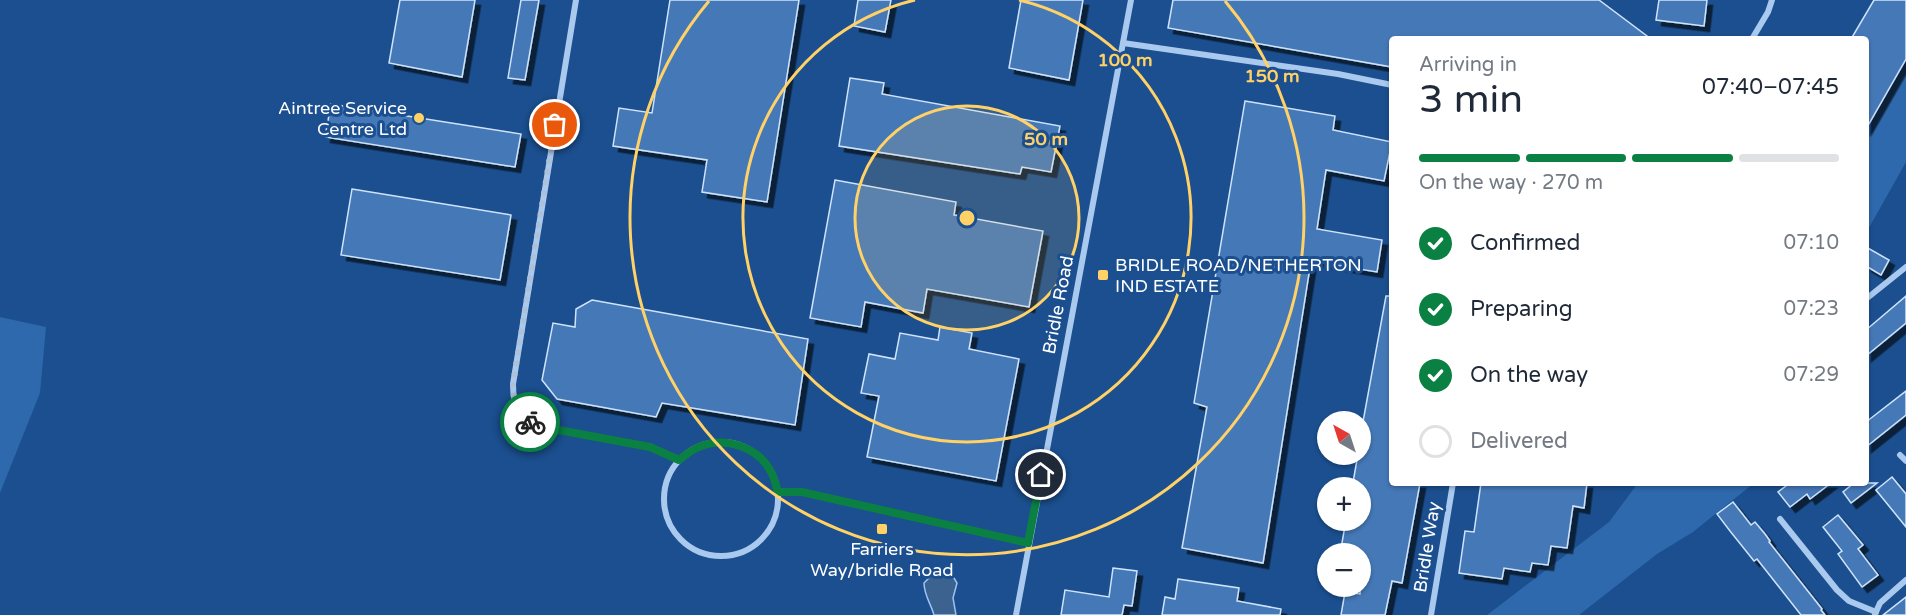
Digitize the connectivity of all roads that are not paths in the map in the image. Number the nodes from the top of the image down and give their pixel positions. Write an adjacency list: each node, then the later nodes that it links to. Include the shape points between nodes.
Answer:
1 (576, 0): 10 (street, via 513,402 525,420 542,427 650,447)
2 (1131, 0): 5 (street, Bridle Road)
3 (1772, 0): 4 (street)
4 (1754, 36)
5 (1123, 44): 6 (street); 15 (street, Bridle Road)
6 (1389, 84)
7 (1906, 267): 8 (street)
8 (1869, 297)
9 (1900, 455): 11 (street)
10 (679, 460): 13 (street, via 698,447 733,443 766,463); 13 (street, via 669,475 665,511 673,530 689,547 707,555 734,555 759,542 771,527)
11 (1906, 461)
12 (1452, 486): 19 (street, Bridle Way)
13 (778, 492): 15 (street, via 802,492)
14 (1780, 519): 17 (street, via 1837,590)
15 (1028, 543): 18 (street, Bridle Road)
16 (1906, 580): 17 (street, via 1888,594)
17 (1875, 614)
18 (1016, 615)
19 (1431, 615)

